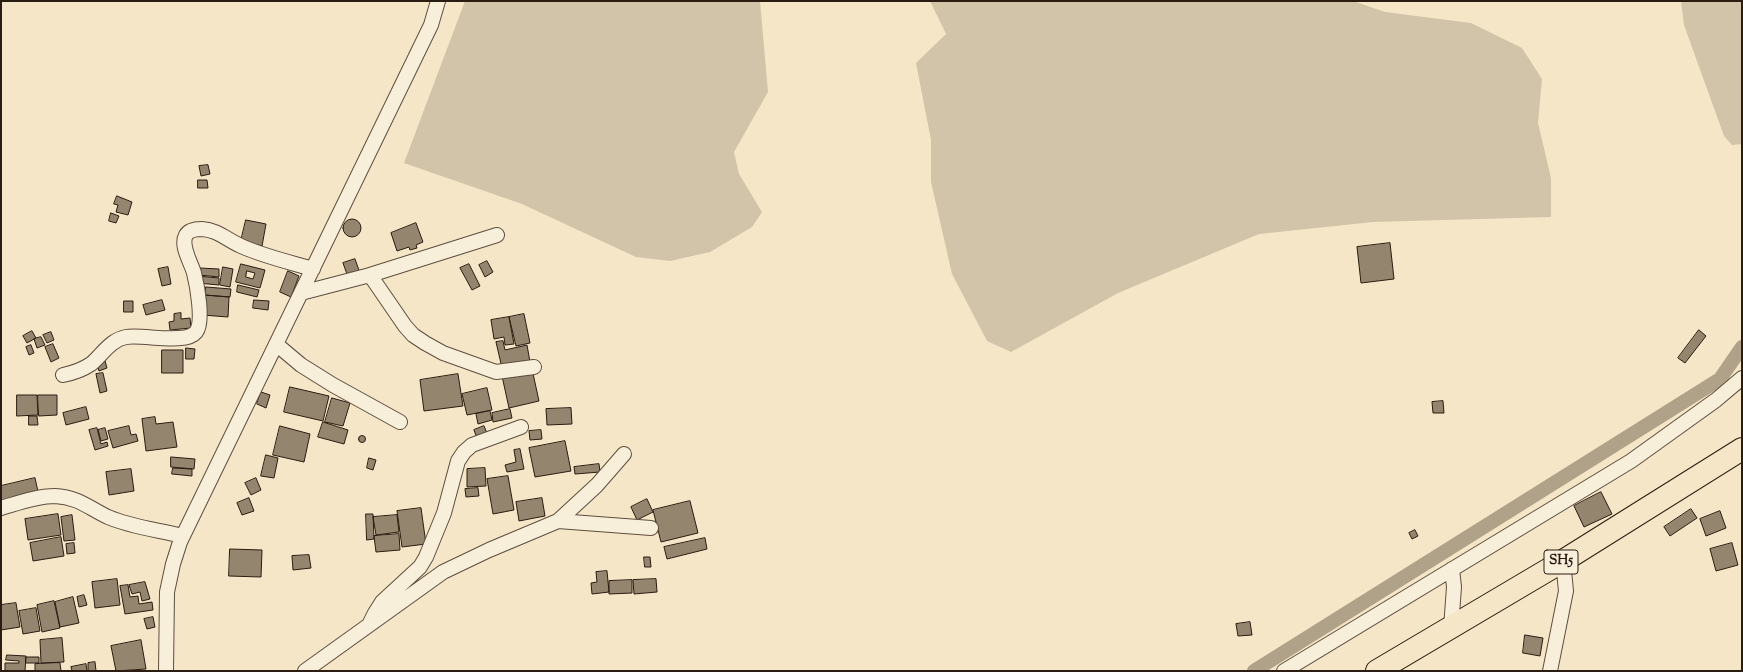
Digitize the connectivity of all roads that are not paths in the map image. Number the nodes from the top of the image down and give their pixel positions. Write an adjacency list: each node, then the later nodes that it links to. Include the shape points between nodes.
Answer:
1 (438, 1): 3 (street, via 431,25)
2 (497, 235): 4 (street)
3 (313, 269): 5 (street); 8 (street, via 240,246 221,234 203,229 192,230 186,234 185,248 198,291 200,319 199,328 195,333 185,338 124,337 114,341 83,369)
4 (370, 276): 5 (street); 7 (street, via 405,326 424,343 443,353 496,372)
5 (301, 293): 6 (street)
6 (276, 344): 10 (street, via 308,369); 17 (street)
7 (534, 367)
8 (63, 375)
9 (1742, 378): 19 (street, via 1716,400 1631,461)
10 (400, 422)
11 (521, 427): 20 (street, via 472,445 464,452 458,461 444,513 426,557 420,567 382,602)
12 (1742, 449): 18 (main road, SH5)
13 (624, 454): 15 (street, via 598,485)
14 (1, 508): 17 (street, via 37,498 68,497 79,500 109,517)
15 (558, 521): 16 (street); 20 (street, via 443,572)
16 (651, 528)
17 (183, 536): 22 (street, via 167,592)
18 (1563, 561): 21 (main road, SH5); 26 (street, via 1566,590)
19 (1452, 569): 21 (street, via 1454,588); 24 (street)
20 (368, 627): 23 (street)
21 (1451, 628): 25 (main road, SH5)
22 (166, 671)
23 (305, 671)
24 (1284, 671)
25 (1377, 671)
26 (1550, 671)

